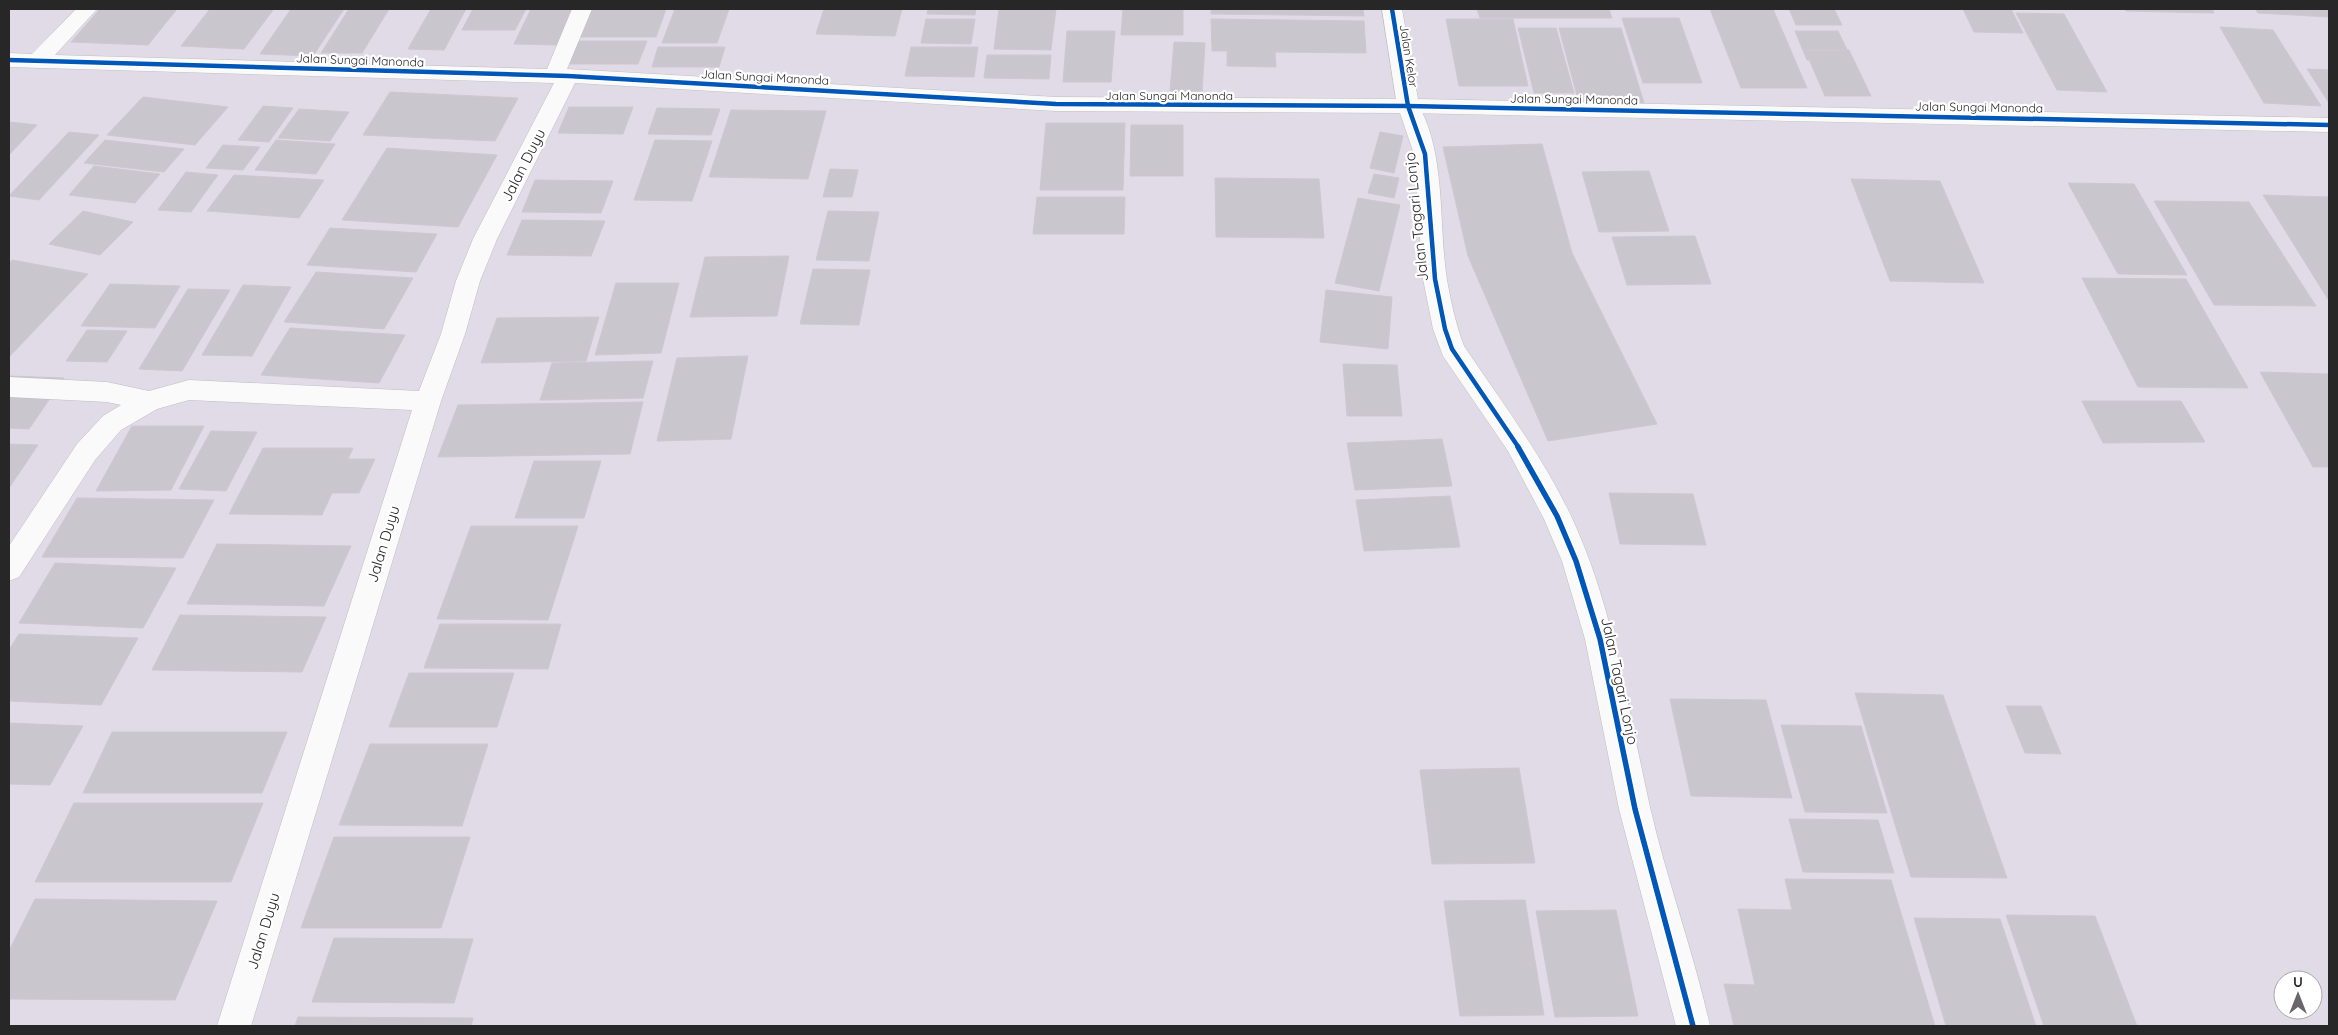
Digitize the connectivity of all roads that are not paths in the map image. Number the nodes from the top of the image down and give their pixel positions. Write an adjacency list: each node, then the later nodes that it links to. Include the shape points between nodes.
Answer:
1 (87, 9): 5 (street)
2 (582, 9): 6 (street, Jalan Duyu)
3 (1392, 9): 7 (street, Jalan Kelor)
4 (9, 60): 5 (street, Jalan Sungai Manonda)
5 (37, 61): 6 (street, Jalan Sungai Manonda)
6 (561, 76): 7 (street, Jalan Sungai Manonda, via 1056,104); 10 (street, Jalan Duyu, via 485,238)
7 (1408, 106): 8 (street, Jalan Sungai Manonda); 14 (street, Jalan Tagari Lonjo, via 1425,154 1435,279 1445,329 1452,349 1518,444 1557,516 1576,561 1600,639 1635,809)
8 (2329, 125)
9 (9, 387): 11 (street, via 107,392)
10 (428, 401): 11 (street, via 189,390); 13 (street, Jalan Duyu)
11 (150, 402): 12 (street, via 112,423 86,452)
12 (9, 568)
13 (234, 1026)
14 (1693, 1026)

